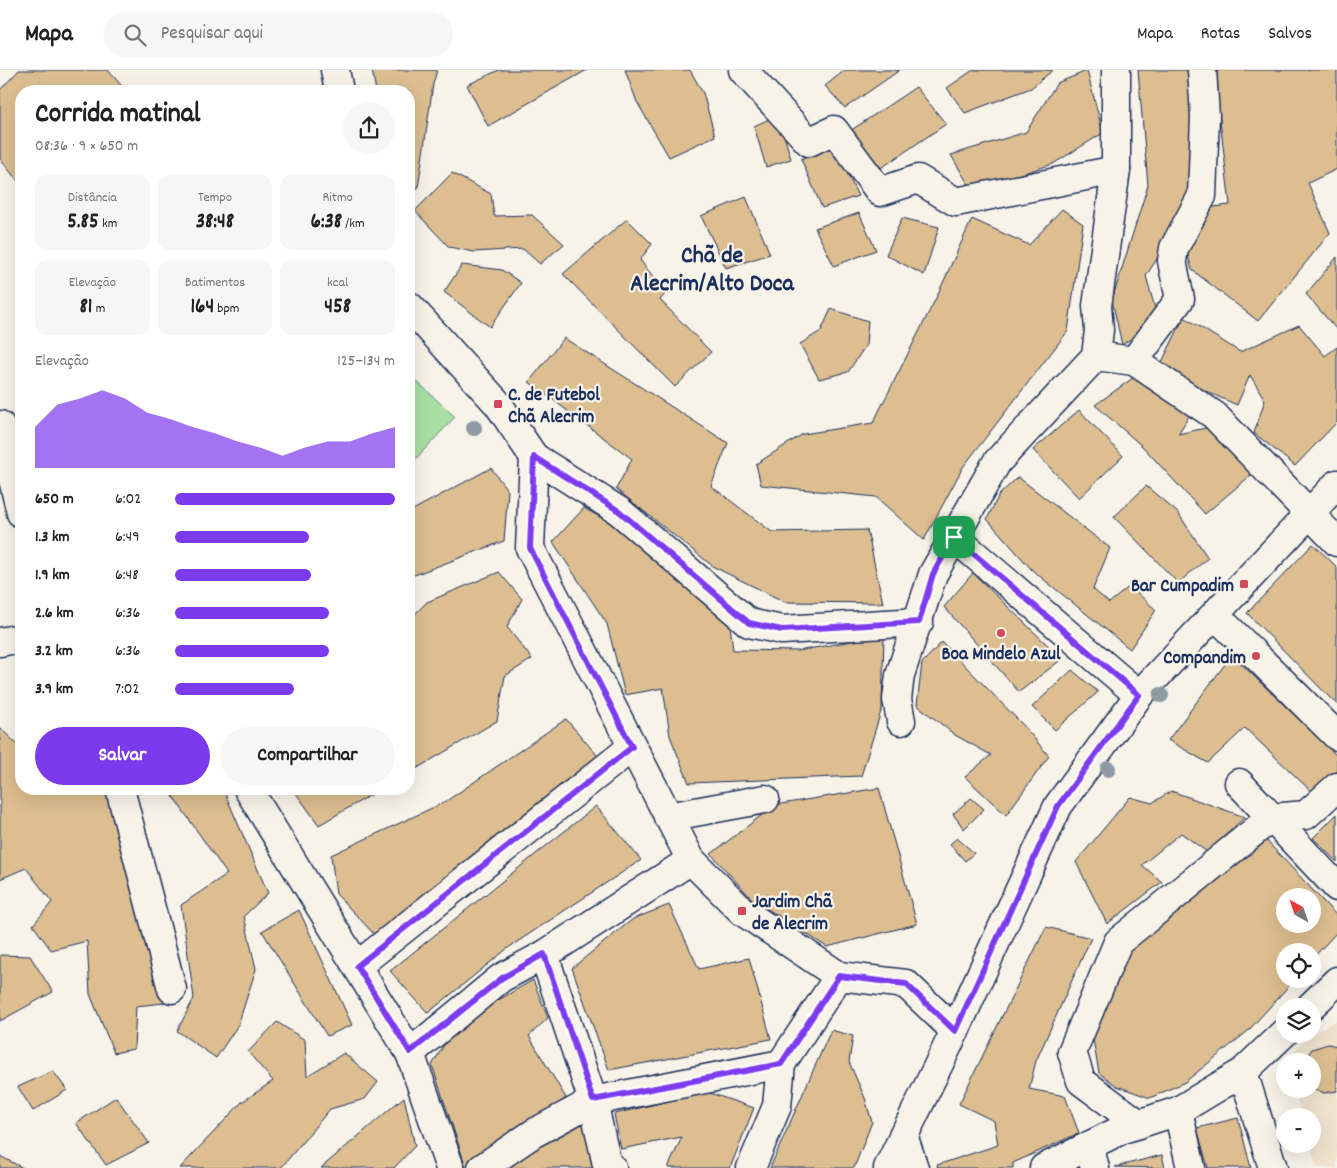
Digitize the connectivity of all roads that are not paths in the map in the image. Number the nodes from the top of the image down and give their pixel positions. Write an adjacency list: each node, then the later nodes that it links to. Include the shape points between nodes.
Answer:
1 (335, 70): 5 (street)
2 (743, 70): 6 (street, via 810,142 834,130 880,192 918,179 956,202)
3 (1116, 70): 6 (street)
4 (1202, 70): 9 (street, via 1205,116 1202,196 1174,248 1172,261 1180,300)
5 (338, 85)
6 (1116, 170): 8 (street, via 1097,306)
7 (415, 313): 11 (street, via 498,404)
8 (1096, 356): 9 (street); 15 (street, via 997,462)
9 (1134, 361): 14 (street, via 1214,415)
10 (0, 425): 13 (street)
11 (534, 457): 18 (street, via 619,511 749,623 782,630); 24 (street, via 530,548)
12 (1337, 484): 14 (street)
13 (15, 488)
14 (1309, 514): 16 (street); 17 (street)
15 (954, 537): 18 (street, via 933,574); 21 (street)
16 (1337, 542)
17 (1214, 615): 21 (street); 23 (street)
18 (919, 622): 22 (street, via 900,676 897,699)
19 (15, 639): 20 (street)
20 (0, 642)
21 (1139, 695): 40 (street, via 1058,806)
22 (901, 721)
23 (1337, 736)
24 (632, 747): 30 (street); 35 (street)
25 (1239, 784): 31 (street)
26 (1337, 787): 31 (street, via 1306,815)
27 (122, 795): 38 (street)
28 (252, 795): 35 (street)
29 (765, 799): 30 (street)
30 (668, 817): 32 (street)
31 (1271, 818): 33 (street); 47 (street, via 1118,942 1072,1052 1081,1081)
32 (691, 860): 34 (street); 36 (street, via 742,911)
33 (1337, 887)
34 (544, 954): 42 (street, via 502,978); 45 (street)
35 (357, 966): 42 (street)
36 (839, 976): 40 (street, via 906,984); 43 (street)
37 (1337, 981): 39 (street)
38 (172, 989)
39 (1319, 998)
40 (955, 1031): 48 (street)
41 (1276, 1041): 44 (street)
42 (410, 1052): 50 (street)
43 (781, 1064): 45 (street); 53 (street, via 777,1106)
44 (1243, 1072): 46 (street); 58 (street)
45 (593, 1100): 51 (street, via 534,1133); 52 (street, via 607,1164)
46 (1178, 1111): 47 (street); 57 (street)
47 (1139, 1124): 49 (street)
48 (903, 1135): 54 (street); 55 (street)
49 (1092, 1157): 56 (street)
50 (444, 1165)
51 (482, 1168)
52 (612, 1168)
53 (751, 1168)
54 (888, 1168)
55 (914, 1168)
56 (1044, 1168)
57 (1191, 1168)
58 (1273, 1168)

